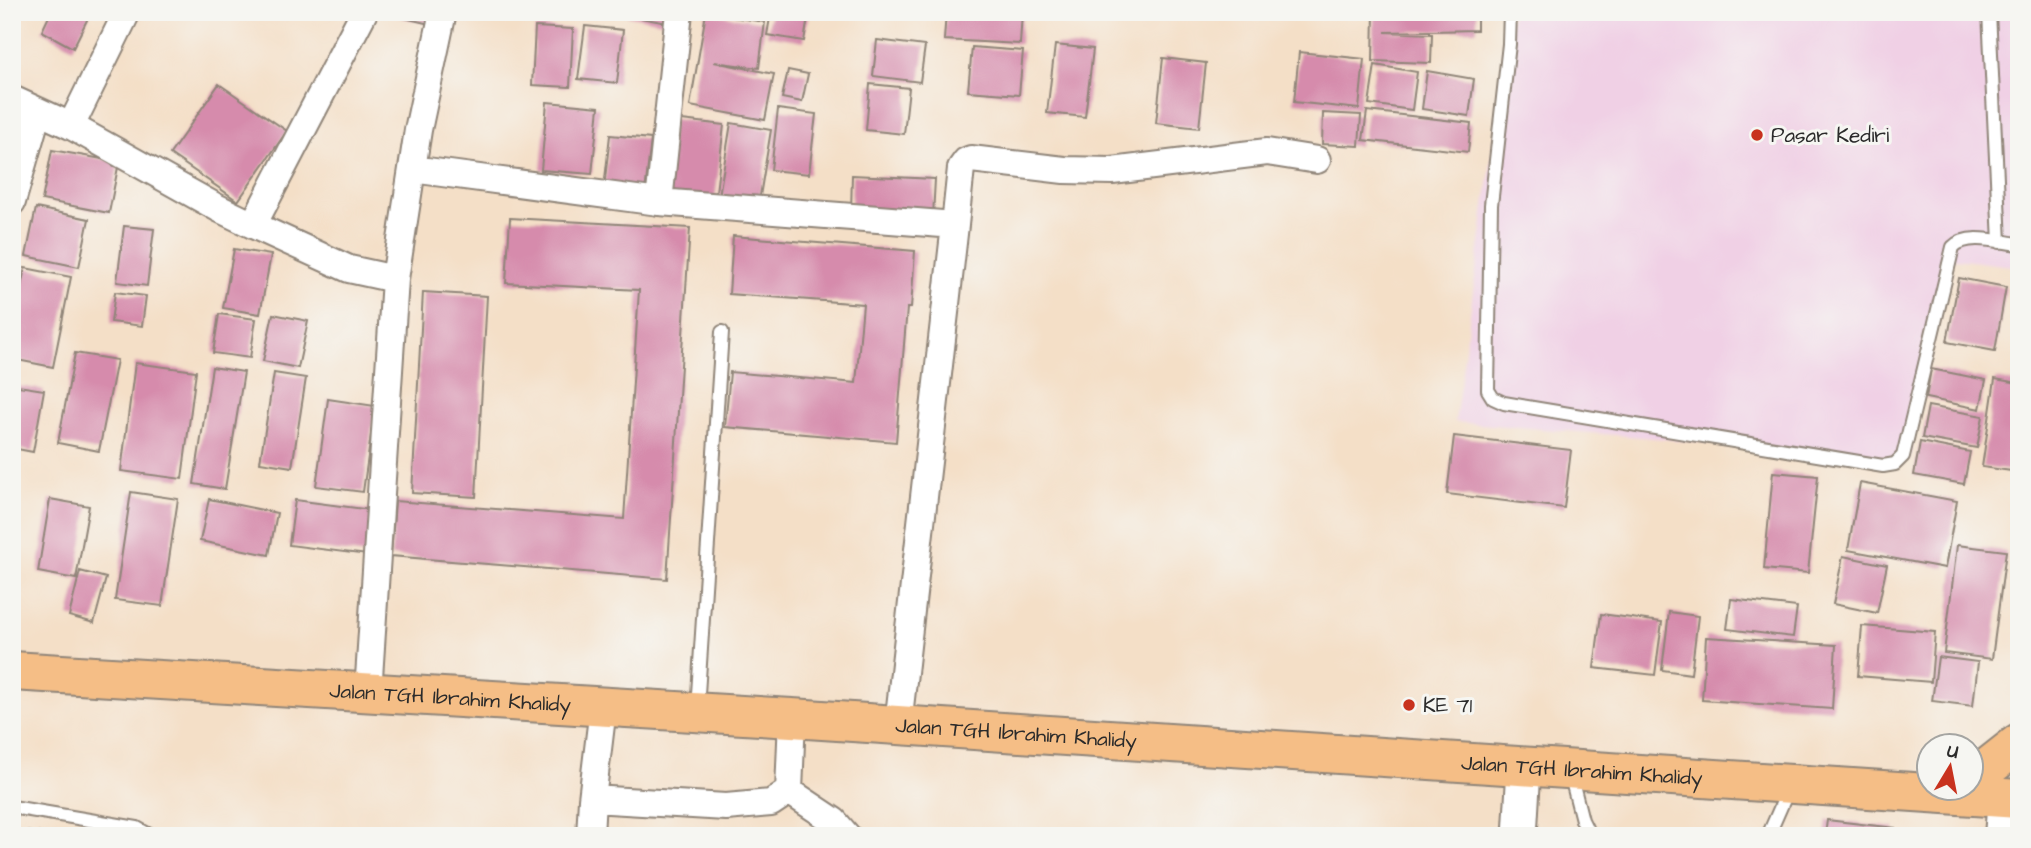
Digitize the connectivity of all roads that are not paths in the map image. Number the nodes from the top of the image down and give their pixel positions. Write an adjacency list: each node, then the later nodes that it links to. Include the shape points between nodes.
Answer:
1 (127, 12): 9 (street)
2 (364, 12): 14 (street)
3 (443, 12): 11 (street)
4 (679, 12): 13 (street)
5 (1510, 12): 16 (lane, via 1491,205 1488,390 1493,398 1883,466 1895,464 1903,456 1954,247 1968,239)
6 (1989, 12): 16 (lane)
7 (12, 99): 8 (street)
8 (38, 111): 9 (street); 12 (street)
9 (71, 126): 14 (street)
10 (1317, 160): 15 (street, via 1267,152 1112,171 971,159 961,168)
11 (412, 169): 13 (street); 18 (street)
12 (12, 202)
13 (659, 202): 15 (street)
14 (253, 225): 18 (street, via 349,269)
15 (955, 225): 25 (street)
16 (2000, 242): 17 (lane)
17 (2019, 244)
18 (395, 279): 21 (street)
19 (722, 332): 23 (lane)
20 (12, 671): 21 (main road, Jalan TGH Ibrahim Khalidy)
21 (368, 693): 22 (main road, Jalan TGH Ibrahim Khalidy)
22 (603, 708): 23 (main road, Jalan TGH Ibrahim Khalidy); 33 (street)
23 (696, 713): 24 (main road, Jalan TGH Ibrahim Khalidy)
24 (792, 718): 25 (main road, Jalan TGH Ibrahim Khalidy); 32 (street)
25 (898, 725): 27 (main road, Jalan TGH Ibrahim Khalidy)
26 (2019, 743): 30 (main road)
27 (1524, 768): 28 (main road, Jalan TGH Ibrahim Khalidy); 39 (street)
28 (1570, 770): 29 (main road, Jalan TGH Ibrahim Khalidy); 40 (lane)
29 (1791, 784): 31 (main road, Jalan TGH Ibrahim Khalidy); 41 (lane)
30 (1986, 786)
31 (1916, 789)
32 (789, 790): 33 (street, via 771,803 726,807); 38 (street, via 834,821)
33 (592, 799): 37 (street)
34 (1985, 802): 42 (street)
35 (12, 807): 36 (lane, via 137,828)
36 (151, 836)
37 (590, 836)
38 (847, 836)
39 (1520, 836)
40 (1590, 836)
41 (1768, 836)
42 (1998, 836)

